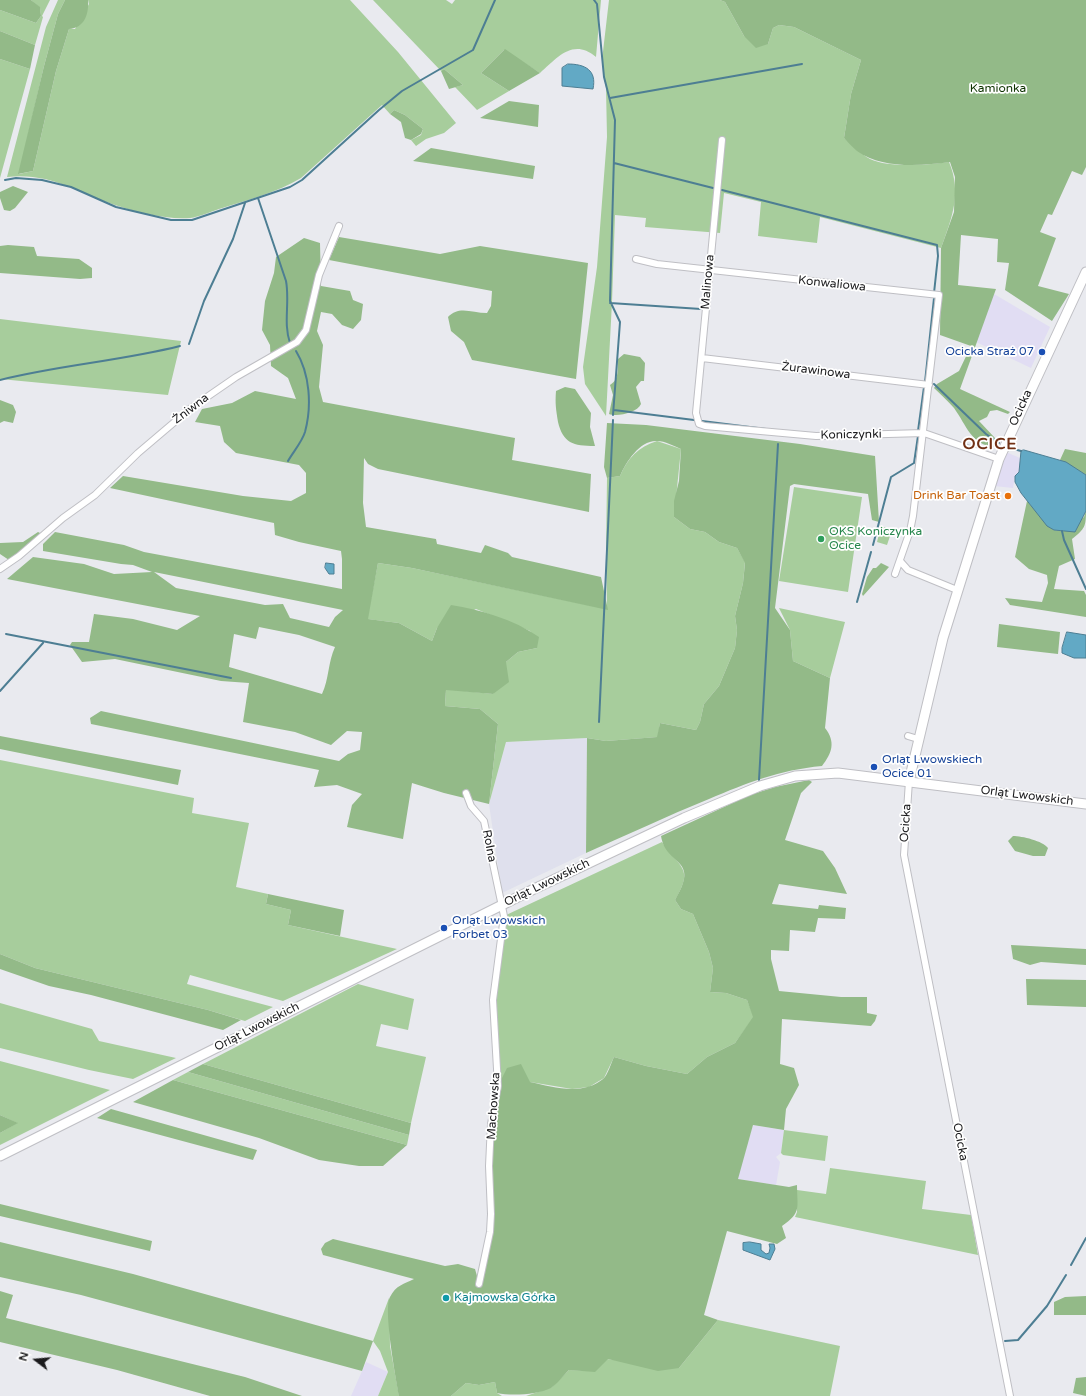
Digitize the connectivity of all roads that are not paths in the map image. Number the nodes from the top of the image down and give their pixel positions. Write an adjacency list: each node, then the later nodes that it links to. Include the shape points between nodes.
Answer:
1 (722, 140): 4 (street, Malinowa)
2 (339, 226): 12 (street, Żniwna, via 319,276 306,330 297,342 236,376 191,408 138,453 95,495)
3 (636, 259): 4 (street, Konwaliowa)
4 (709, 270): 6 (street, Malinowa); 7 (street, Konwaliowa, via 940,296)
5 (1086, 272): 10 (street, Ocicka)
6 (702, 358): 7 (street, Żurawinowa); 8 (street, Malinowa, via 696,413)
7 (929, 385): 9 (street)
8 (699, 424): 9 (street, Koniczynki, via 816,436)
9 (924, 433): 10 (street, Koniczynki); 11 (street, via 913,516)
10 (999, 459): 14 (street, Ocicka)
11 (900, 561): 13 (street); 14 (street, via 908,570)
12 (0, 569)
13 (895, 574)
14 (957, 590): 16 (street, Ocicka)
15 (908, 736): 16 (street)
16 (918, 739): 17 (street, Ocicka)
17 (909, 781): 19 (street, Orląt Lwowskich); 20 (street, Orląt Lwowskich, via 838,773 811,774 778,780 684,818); 23 (street, Ocicka, via 904,855)
18 (466, 793): 20 (street, Rolna, via 471,806 484,821)
19 (1086, 804)
20 (501, 905): 21 (street, Orląt Lwowskich); 22 (street, Machowska, via 504,916 493,1000 498,1086 491,1124 490,1232)
21 (0, 1156)
22 (479, 1284)
23 (1010, 1396)

